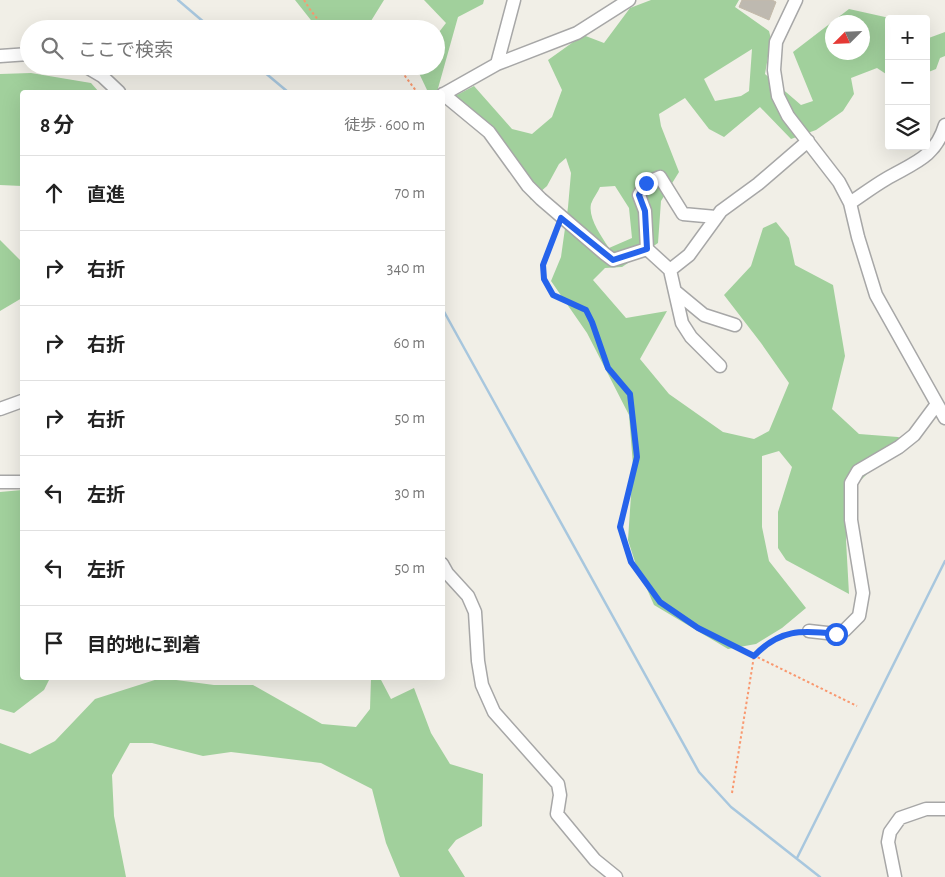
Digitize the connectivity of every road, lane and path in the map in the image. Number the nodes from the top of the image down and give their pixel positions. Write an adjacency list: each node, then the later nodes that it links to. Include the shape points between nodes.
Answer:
1 (304, 0): 5 (path)
2 (514, 0): 8 (street)
3 (629, 0): 8 (street, via 577,33)
4 (796, 0): 16 (street, via 776,42 774,70 778,96 788,116)
5 (318, 20)
6 (20, 55): 7 (street)
7 (0, 56)
8 (497, 64): 13 (street)
9 (100, 75): 11 (street)
10 (403, 75): 12 (path)
11 (117, 90)
12 (416, 90)
13 (445, 93)
14 (445, 96): 19 (street, via 489,132 528,186)
15 (945, 125): 17 (street, via 941,139 925,157)
16 (808, 141): 17 (street, via 839,182); 18 (street)
17 (850, 203): 26 (street, via 876,296)
18 (716, 217): 20 (street, via 683,214 660,177 646,183 639,195 645,211); 21 (street, via 689,255)
19 (561, 218): 20 (street, via 613,260); 33 (path, via 543,265 544,279 553,295 586,310 608,368 630,394 637,457 620,527 631,562 660,602 698,628)
20 (647, 249): 21 (street)
21 (670, 270): 22 (street)
22 (675, 291): 23 (street, via 704,315); 24 (street, via 682,323 691,337)
23 (735, 325)
24 (720, 366)
25 (20, 403): 27 (street)
26 (937, 404): 28 (street); 32 (street, via 914,435 900,447 858,471 851,483 851,520 863,593 859,616 836,634)
27 (0, 409)
28 (945, 418)
29 (0, 482): 30 (street)
30 (20, 482)
31 (445, 570): 37 (street, via 468,596 475,612 482,685 494,712 558,784 557,814 595,860)
32 (809, 631): 33 (path, via 791,633 766,644)
33 (754, 656): 34 (path); 35 (path)
34 (857, 706)
35 (732, 793)
36 (945, 809): 38 (street, via 926,809 900,818 890,832 888,842)
37 (616, 877)
38 (894, 877)

